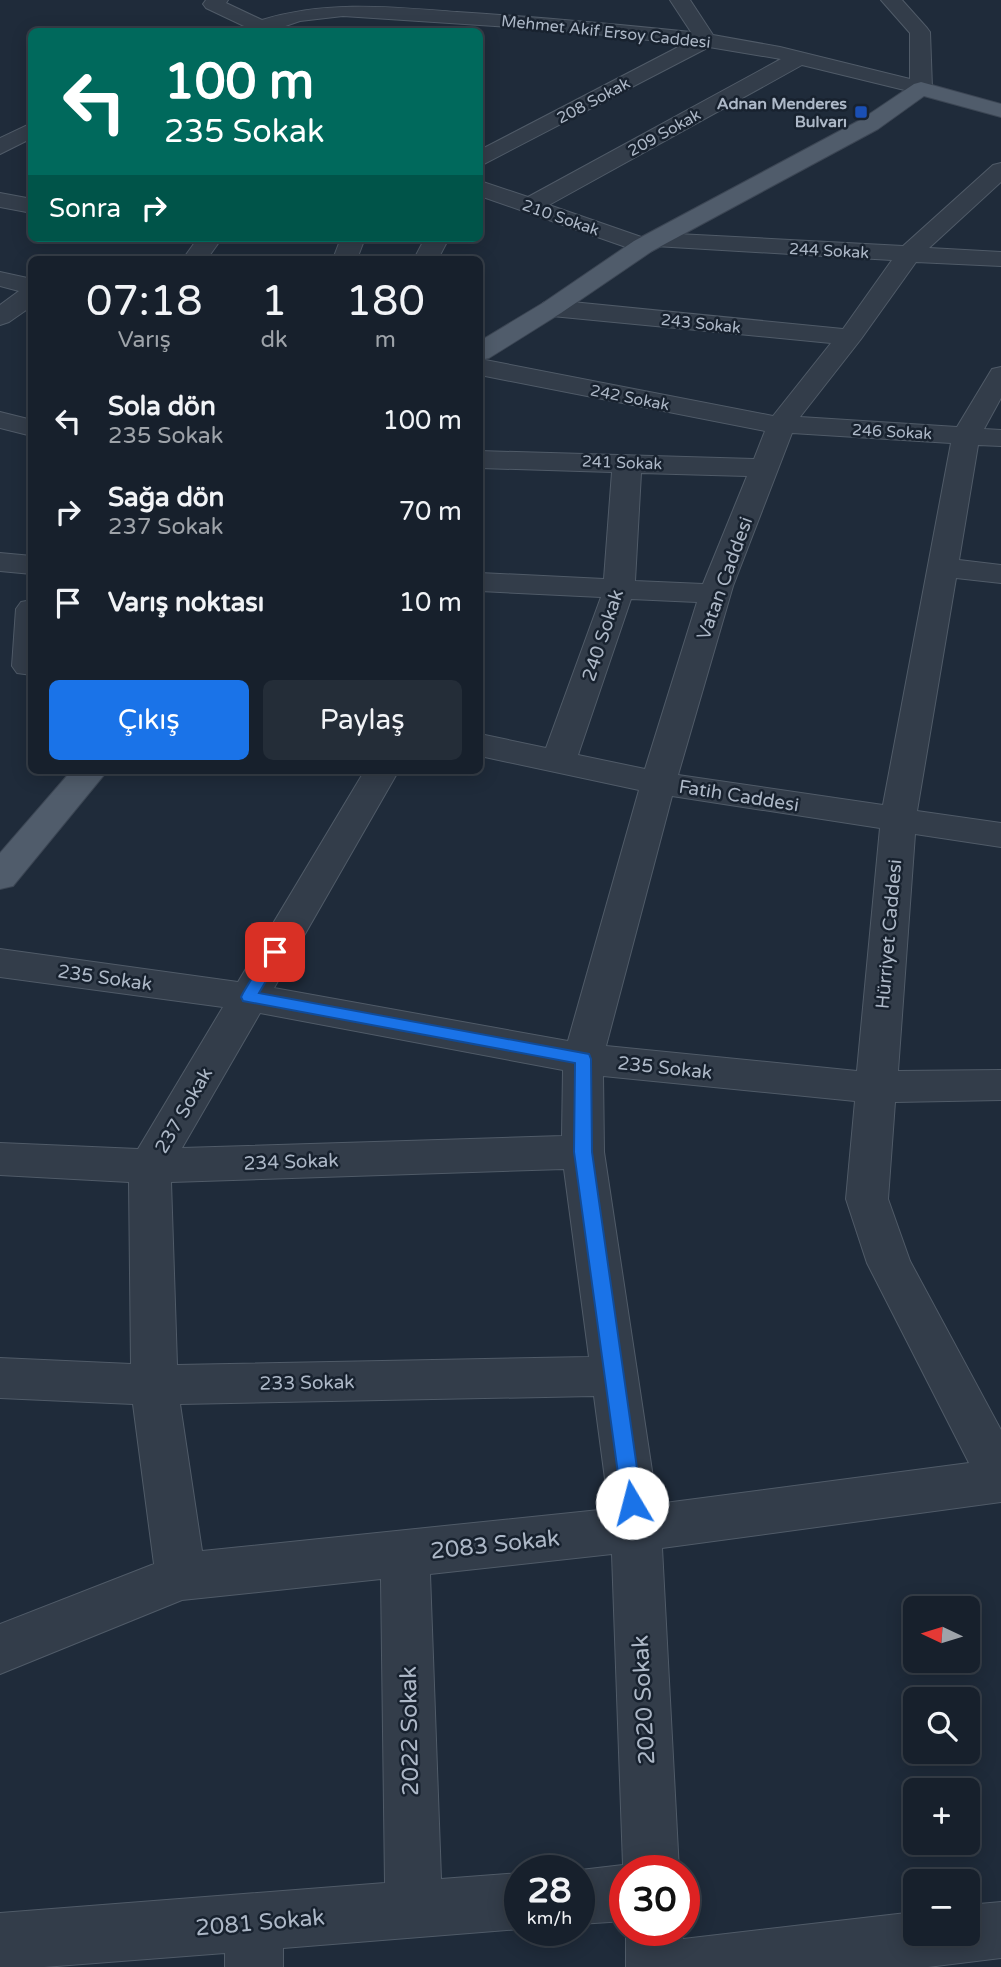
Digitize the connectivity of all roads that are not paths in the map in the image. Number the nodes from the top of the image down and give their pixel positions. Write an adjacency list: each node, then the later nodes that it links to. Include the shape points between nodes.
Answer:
1 (218, 0): 8 (street, via 213,4)
2 (345, 0): 6 (street)
3 (517, 0): 7 (street)
4 (680, 0): 11 (street)
5 (891, 0): 13 (street, via 920,32)
6 (326, 11): 7 (street, Mehmet Akif Ersoy Caddesi); 9 (street, Mehmet Akif Ersoy Caddesi)
7 (512, 20): 10 (street); 11 (street, Mehmet Akif Ersoy Caddesi)
8 (252, 28)
9 (257, 28)
10 (483, 34)
11 (706, 40): 12 (street, Mehmet Akif Ersoy Caddesi); 17 (street, 208 Sokak)
12 (799, 58): 13 (street, Mehmet Akif Ersoy Caddesi); 22 (street, 209 Sokak)
13 (921, 88): 14 (main road); 23 (main road, via 870,124)
14 (1001, 111)
15 (28, 131): 16 (street)
16 (0, 147)
17 (483, 157)
18 (1001, 170): 24 (street, Vatan Caddesi)
19 (483, 189): 22 (street, 210 Sokak)
20 (0, 200): 21 (street)
21 (28, 205)
22 (530, 206): 23 (street, 210 Sokak)
23 (651, 243): 24 (street, 244 Sokak); 29 (main road)
24 (909, 255): 25 (street, 244 Sokak); 31 (street, Vatan Caddesi)
25 (1001, 259)
26 (0, 279): 27 (street)
27 (28, 285)
28 (28, 297): 30 (street)
29 (552, 308): 31 (street, 243 Sokak); 32 (main road)
30 (0, 317)
31 (849, 337): 36 (street, Vatan Caddesi)
32 (483, 350)
33 (483, 368): 36 (street, 242 Sokak)
34 (1001, 375): 38 (street, Hürriyet Caddesi)
35 (0, 420): 37 (street)
36 (782, 425): 38 (street, 246 Sokak); 41 (street, Vatan Caddesi)
37 (28, 427)
38 (983, 436): 44 (street, Hürriyet Caddesi)
39 (483, 459): 40 (street, 241 Sokak)
40 (627, 462): 41 (street, 241 Sokak); 47 (street, 240 Sokak)
41 (765, 468): 48 (street, Vatan Caddesi)
42 (0, 562): 43 (street)
43 (28, 565)
44 (944, 568): 45 (street); 56 (street, Hürriyet Caddesi)
45 (1001, 575)
46 (483, 582): 47 (street)
47 (619, 590): 48 (street); 52 (street, 240 Sokak)
48 (715, 594): 55 (street, Vatan Caddesi)
49 (28, 629): 50 (street)
50 (20, 666)
51 (483, 746): 52 (street, Fatih Caddesi)
52 (558, 762): 55 (street, Fatih Caddesi)
53 (88, 774): 58 (main road)
54 (380, 774): 60 (street, 237 Sokak)
55 (658, 783): 56 (street, Fatih Caddesi); 61 (street, Vatan Caddesi)
56 (898, 820): 57 (street, Fatih Caddesi); 63 (street, Hürriyet Caddesi)
57 (1001, 835)
58 (0, 877)
59 (0, 963): 60 (street, 235 Sokak)
60 (249, 997): 61 (street, 235 Sokak); 66 (street, 237 Sokak)
61 (583, 1059): 63 (street, 235 Sokak); 64 (street, Vatan Caddesi)
62 (1001, 1085): 63 (street, 235 Sokak)
63 (876, 1087): 70 (street, Hürriyet Caddesi, via 867,1199 889,1263)
64 (583, 1152): 66 (street, 234 Sokak); 67 (street, Vatan Caddesi)
65 (0, 1159): 66 (street, 234 Sokak)
66 (150, 1166): 69 (street, 237 Sokak)
67 (614, 1376): 69 (street, 233 Sokak); 71 (street, 2020 Sokak)
68 (0, 1378): 69 (street, 233 Sokak)
69 (154, 1385): 73 (street, 237 Sokak)
70 (1001, 1478): 71 (street, 2083 Sokak)
71 (636, 1529): 72 (street, 2083 Sokak); 75 (street, 2020 Sokak)
72 (405, 1553): 73 (street, 2083 Sokak); 77 (street, 2022 Sokak)
73 (181, 1577): 74 (street, 2083 Sokak)
74 (0, 1649)
75 (650, 1855)
76 (504, 1902): 77 (street, 2081 Sokak)
77 (414, 1909): 80 (street, 2081 Sokak)
78 (1001, 1930): 83 (street)
79 (0, 1942): 80 (street, 2081 Sokak)
80 (254, 1945)
81 (654, 1946): 82 (street)
82 (655, 1967)
83 (685, 1967)

